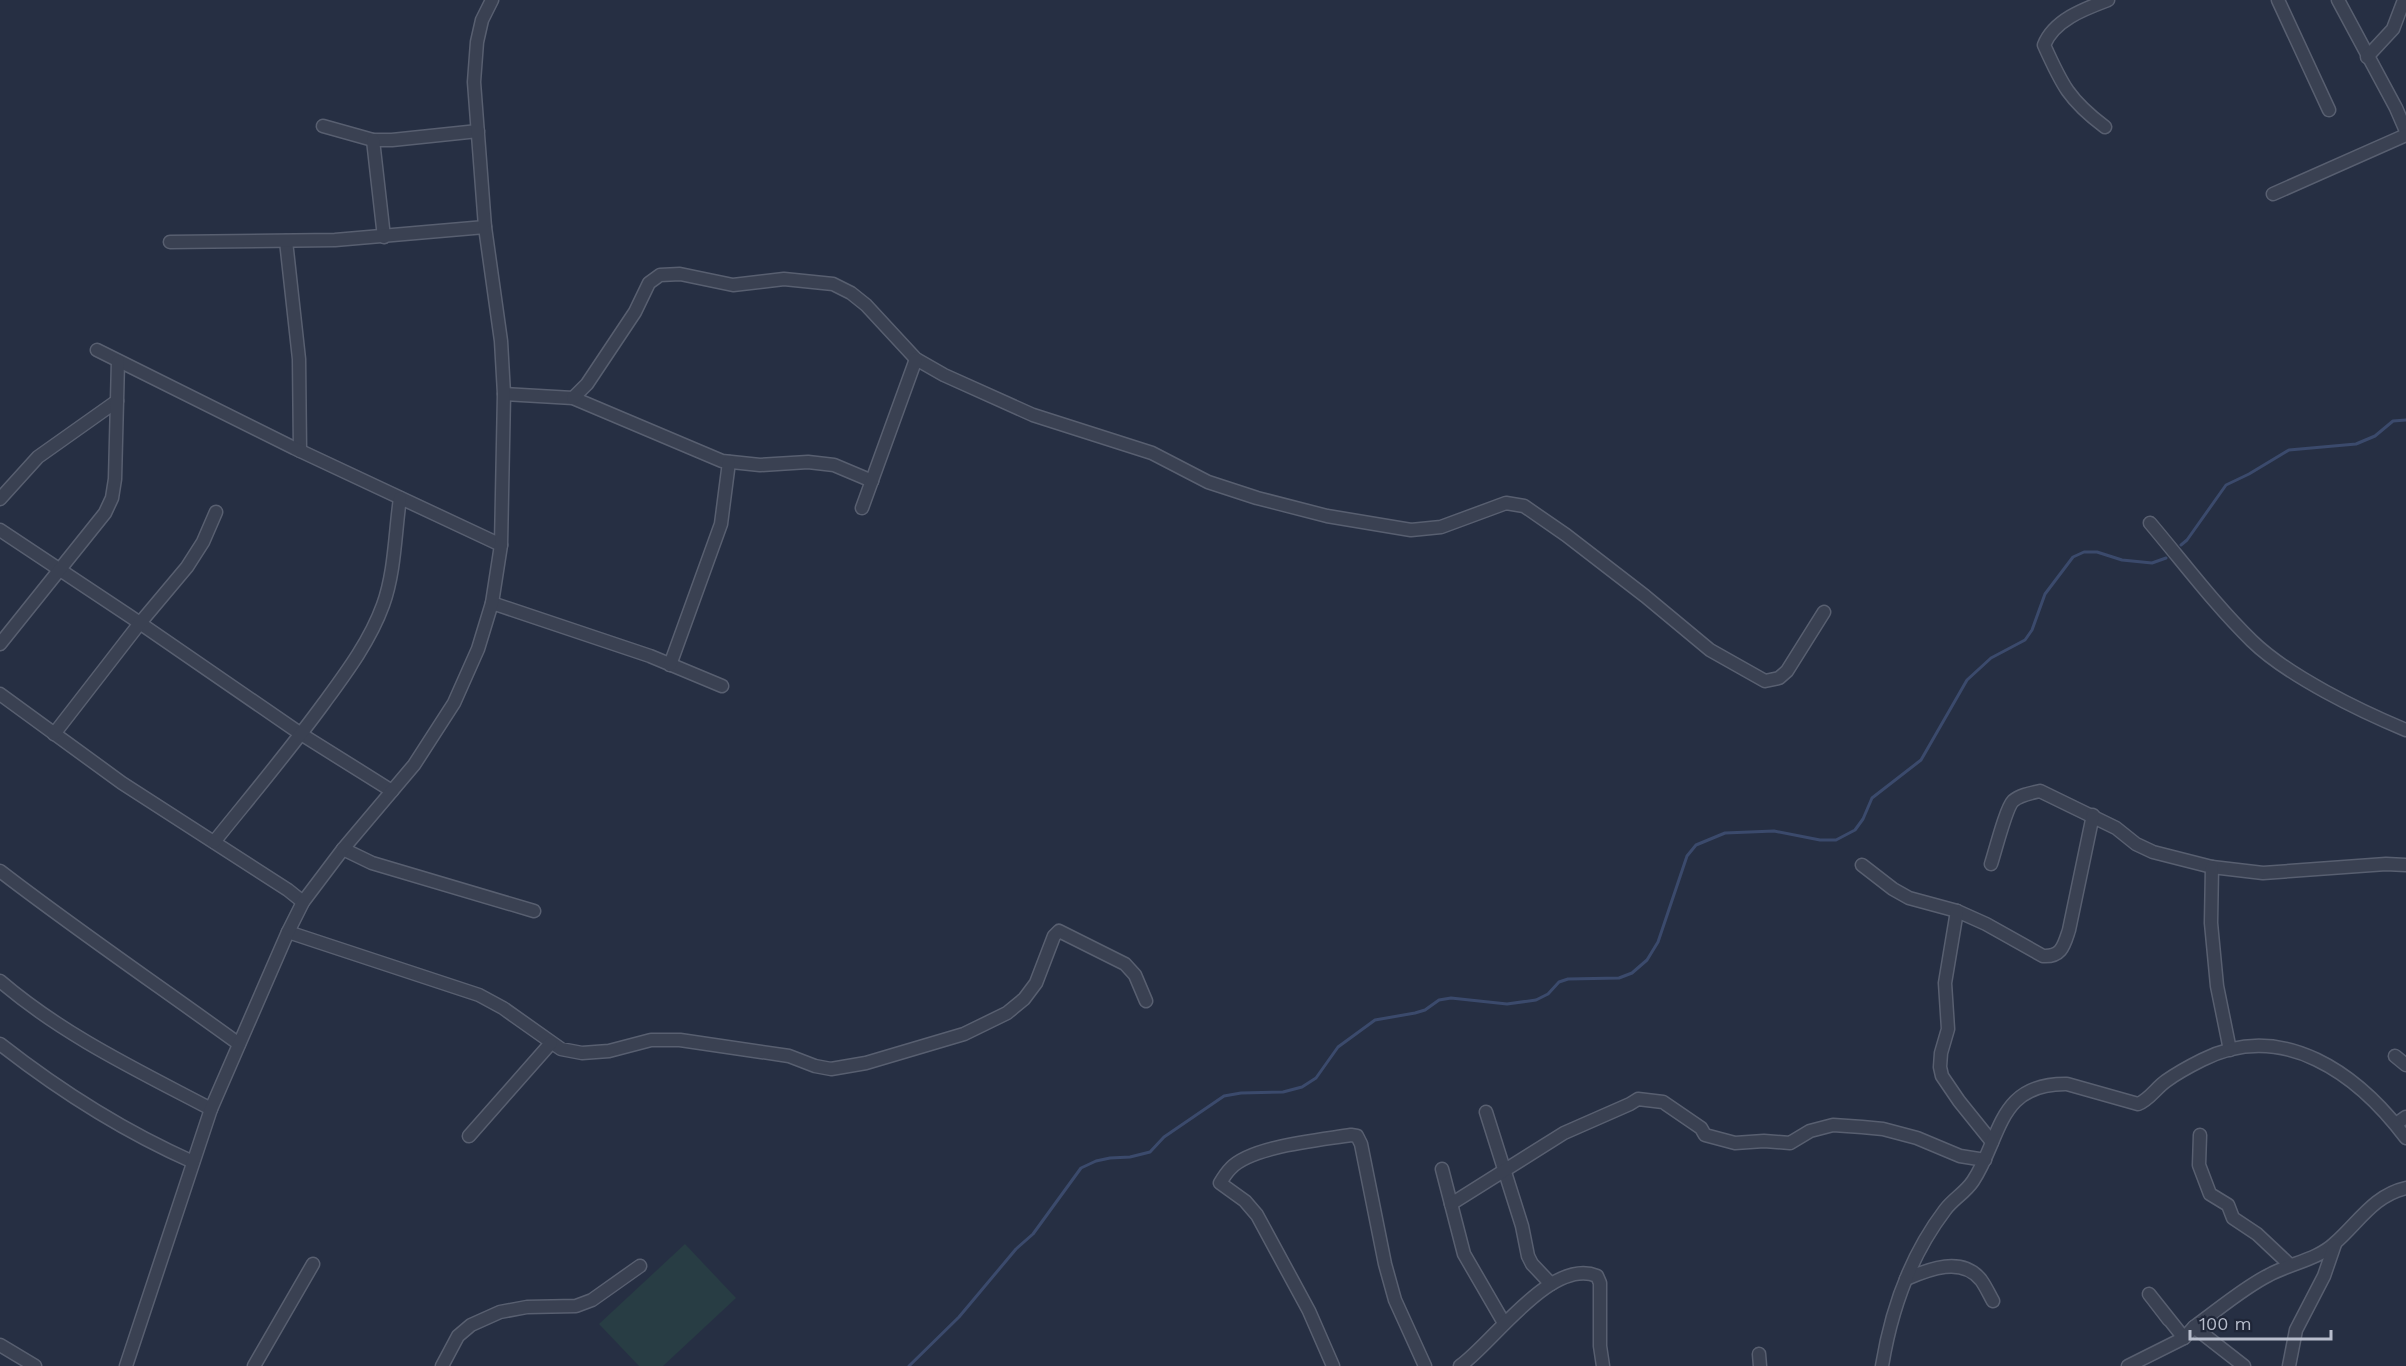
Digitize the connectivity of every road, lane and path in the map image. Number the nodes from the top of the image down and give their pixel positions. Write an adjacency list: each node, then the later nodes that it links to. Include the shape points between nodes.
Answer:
1 (492, 0): 10 (street, via 477,42 474,82)
2 (2108, 0): 9 (street, via 2080,11 2049,33 2044,45 2064,88)
3 (2278, 0): 7 (street)
4 (2338, 0): 6 (street)
5 (2404, 0): 6 (street, via 2393,29)
6 (2367, 57): 11 (street)
7 (2329, 110)
8 (323, 126): 12 (street)
9 (2104, 127)
10 (478, 131): 12 (street); 14 (street)
11 (2406, 133): 13 (street)
12 (373, 140): 15 (street)
13 (2273, 194)
14 (484, 227): 15 (street); 21 (street, via 501,341)
15 (384, 237): 17 (street)
16 (170, 242): 17 (street)
17 (286, 242): 24 (street, via 299,359)
18 (97, 350): 20 (street)
19 (916, 359): 22 (street, via 866,306 833,284 784,279 733,285 680,274 660,275 649,283 635,312 587,384); 26 (street); 36 (street, via 985,395 1152,453 1208,482 1327,516 1411,530 1441,527 1506,503 1524,506 1710,650 1765,681 1779,678 1787,671)
20 (118, 361): 23 (street); 24 (street)
21 (504, 394): 22 (street); 33 (street)
22 (573, 398): 25 (street)
23 (117, 401): 28 (street, via 38,457); 34 (street, via 112,498 105,513)
24 (300, 451): 27 (street)
25 (729, 462): 26 (street, via 834,465); 39 (street, via 721,524)
26 (872, 481): 29 (street)
27 (400, 498): 33 (street); 44 (street, via 382,607 351,666)
28 (0, 499)
29 (862, 508)
30 (216, 512): 37 (street, via 188,567)
31 (2150, 523): 42 (street, via 2253,643 2336,697)
32 (0, 530): 34 (street)
33 (501, 545): 35 (street)
34 (59, 569): 37 (street); 38 (street)
35 (492, 603): 39 (street); 45 (street, via 478,649 454,703 414,765)
36 (1824, 612)
37 (140, 623): 43 (street); 44 (street)
38 (0, 644)
39 (670, 665): 40 (street)
40 (722, 686)
41 (0, 694): 43 (street)
42 (2406, 730)
43 (54, 734): 47 (street)
44 (301, 734): 45 (street); 47 (street)
45 (392, 791): 48 (street)
46 (2093, 815): 49 (street, via 2040,791 2027,794 2013,801 2008,810); 52 (street, via 2153,852); 56 (street, via 2069,930 2059,953 2043,956)
47 (214, 842): 54 (street)
48 (344, 849): 54 (street); 55 (street, via 372,863)
49 (1991, 864)
50 (1862, 865): 56 (street, via 1909,898)
51 (2406, 865): 52 (street, via 2263,873)
52 (2212, 867): 63 (street, via 2211,923 2216,975)
53 (0, 871): 62 (street, via 75,929)
54 (303, 902): 57 (street)
55 (534, 911)
56 (1957, 912): 72 (street, via 1945,983 1948,1029 1940,1067 1959,1101)
57 (288, 932): 60 (street, via 479,995); 62 (street)
58 (0, 981): 66 (street, via 51,1021)
59 (1146, 1001): 60 (street, via 1135,975 1125,964 1059,931 1036,984 1006,1013 964,1034 866,1063 831,1069 789,1056 680,1040 651,1040 609,1051 582,1053)
60 (551, 1043): 70 (street)
61 (0, 1044): 74 (street, via 111,1122)
62 (239, 1044): 66 (street)
63 (2230, 1050): 68 (street, via 2276,1046 2311,1056 2353,1081); 72 (street, via 2212,1055 2166,1080 2138,1104 2067,1084 2038,1088 2010,1105)
64 (2395, 1056): 65 (street)
65 (2406, 1065)
66 (211, 1108): 74 (street)
67 (1486, 1112): 76 (street)
68 (2401, 1120): 71 (street)
69 (2200, 1135): 81 (street, via 2199,1166 2210,1194 2228,1204 2233,1218)
70 (469, 1136)
71 (2406, 1138)
72 (1992, 1142): 73 (street)
73 (1985, 1160): 76 (street, via 1960,1156 1917,1137 1883,1129 1833,1125 1810,1131 1790,1143 1735,1143 1705,1135 1701,1128 1663,1102 1638,1099 1564,1133); 83 (street, via 1972,1182 1941,1216)
74 (193, 1162): 93 (street)
75 (1442, 1169): 78 (street)
76 (1505, 1170): 78 (street); 84 (street, via 1528,1256)
77 (2406, 1188): 79 (street, via 2391,1191 2358,1218)
78 (1451, 1204): 87 (street, via 1464,1254)
79 (2335, 1244): 81 (street); 91 (street, via 2324,1276 2296,1330)
80 (313, 1264): 94 (street)
81 (2290, 1265): 88 (street, via 2267,1275)
82 (640, 1266): 95 (street, via 592,1300 576,1306 527,1307 500,1312 471,1325 458,1336)
83 (1906, 1279): 85 (street, via 1930,1269 1964,1268 1981,1280); 100 (street, via 1894,1307)
84 (1551, 1284): 87 (street); 99 (street, via 1574,1275 1597,1276)
85 (1993, 1301)
86 (2169, 1320): 89 (street, via 2149,1294)
87 (1504, 1323): 98 (street)
88 (2194, 1327): 89 (street); 102 (street)
89 (2184, 1338): 101 (street)
90 (0, 1345): 92 (street)
91 (2294, 1347): 103 (street); 104 (street)
92 (35, 1366)
93 (126, 1366)
94 (254, 1366)
95 (442, 1366)
96 (1333, 1366): 97 (street, via 1309,1311 1257,1215 1245,1200 1220,1183 1244,1159 1281,1146 1351,1135 1357,1136 1361,1144 1395,1300)
97 (1425, 1366)
98 (1460, 1366)
99 (1603, 1366)
100 (1882, 1366)
101 (2128, 1366)
102 (2244, 1366)
103 (2289, 1366)
104 (2298, 1366)

